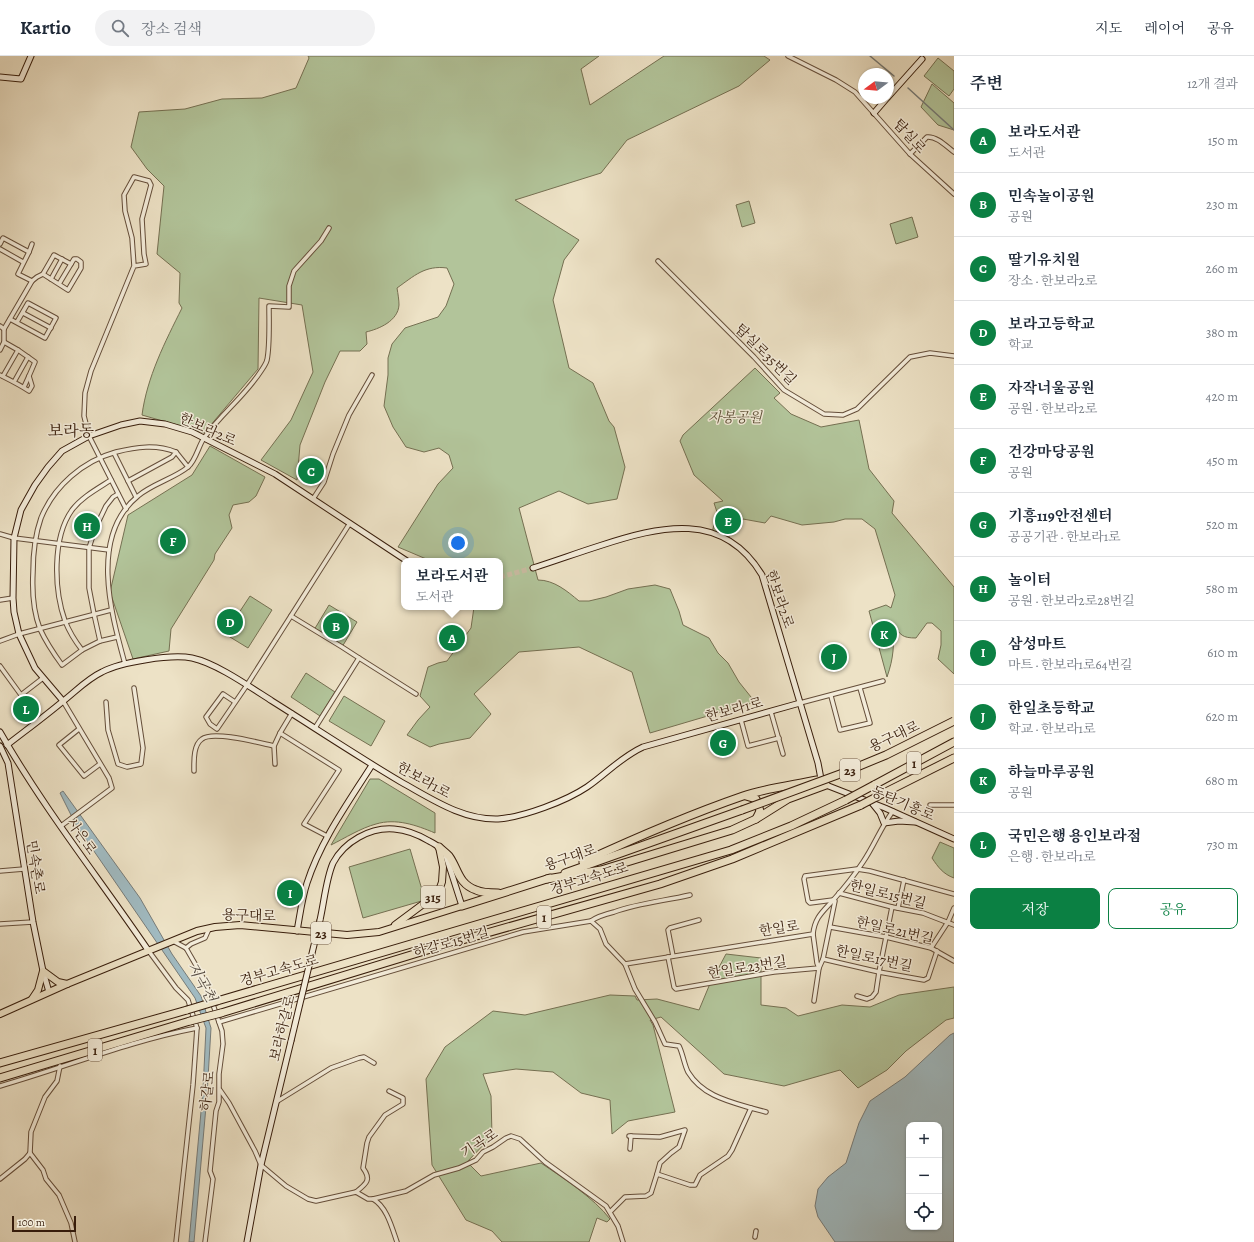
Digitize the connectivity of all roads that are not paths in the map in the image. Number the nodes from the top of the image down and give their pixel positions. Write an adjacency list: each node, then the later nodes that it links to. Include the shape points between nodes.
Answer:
1 (31, 56): 4 (street, via 21,79)
2 (788, 56): 7 (street, 탑실로, via 855,92)
3 (922, 58): 5 (street)
4 (0, 77)
5 (894, 91)
6 (882, 104): 7 (street)
7 (874, 113): 9 (street, 탑실로)
8 (954, 152): 9 (street, via 935,138 927,137)
9 (910, 154): 10 (street, 탑실로)
10 (954, 194)
11 (328, 228): 41 (street, via 321,241 294,271 289,286 288,307 269,306 267,362 254,382)
12 (0, 244): 15 (street, via 4,238)
13 (32, 244): 15 (street)
14 (0, 249): 18 (street)
15 (29, 252): 18 (street)
16 (62, 259): 19 (street); 21 (street, via 54,255); 22 (street)
17 (658, 261): 33 (street, 탑실로35번길, via 784,390 824,414 843,415 857,409 910,357 930,352)
18 (24, 262): 23 (street, via 18,274)
19 (71, 264): 24 (street); 24 (street, via 77,259 81,262 81,268 68,290)
20 (134, 266): 20 (street, via 124,195 134,177 149,181 151,185 142,219 146,264); 40 (street, via 85,392 84,416)
21 (43, 274): 22 (street); 23 (street)
22 (51, 279): 24 (street)
23 (32, 281): 26 (street)
24 (59, 284)
25 (23, 312): 27 (street); 29 (street); 29 (street, via 28,303 56,318)
26 (10, 319): 27 (street); 28 (street)
27 (18, 322): 29 (street, via 45,338)
28 (2, 328): 30 (street)
29 (51, 328)
30 (4, 342): 31 (street); 32 (street)
31 (0, 350)
32 (18, 350): 34 (street); 36 (street)
33 (954, 356)
34 (28, 357): 37 (street, via 35,362); 38 (street)
35 (372, 375): 50 (street, via 349,415 324,482)
36 (2, 376): 38 (street)
37 (30, 376): 39 (street); 39 (street, via 30,391)
38 (14, 382): 39 (street)
39 (24, 387)
40 (89, 436): 41 (street, 한보라2로, via 140,421 165,424); 44 (street); 54 (street, 한보라2로, via 62,452 48,467 21,510)
41 (204, 438): 45 (street); 50 (street, 한보라2로, via 275,474)
42 (176, 452): 43 (street, via 167,448 138,447); 45 (street); 47 (street, via 172,457)
43 (114, 453): 44 (street); 47 (street)
44 (100, 458): 46 (street); 55 (street, via 69,477 53,496 41,518)
45 (188, 467): 49 (street)
46 (111, 480): 48 (street); 56 (street, via 84,498 72,511)
47 (128, 481): 49 (street)
48 (118, 494): 51 (street); 57 (street, via 113,496 106,506)
49 (136, 497): 51 (street)
50 (313, 499): 52 (street, 한보라2로)
51 (126, 509): 58 (street, via 114,530)
52 (350, 523): 59 (street, 한보라2로); 65 (street)
53 (0, 534): 54 (street)
54 (14, 538): 55 (street); 61 (street, 한보라2로)
55 (35, 541): 56 (street); 67 (street, via 32,583 34,607)
56 (59, 544): 57 (street); 66 (street, via 57,585)
57 (89, 548): 58 (street); 64 (street, via 90,588)
58 (109, 550): 63 (street, via 108,584)
59 (402, 558)
60 (533, 568): 86 (street, 한보라2로, via 630,536 658,530 694,530 727,539 742,549 762,576)
61 (13, 598): 62 (street); 68 (street, 한보라2로)
62 (0, 600)
63 (111, 610): 64 (street); 69 (street)
64 (94, 614): 66 (street); 71 (street)
65 (291, 616): 73 (street); 78 (street)
66 (65, 622): 67 (street); 72 (street)
67 (40, 628): 68 (street); 72 (street, via 62,665)
68 (18, 634): 70 (street); 76 (street, 한보라2로)
69 (117, 637): 71 (street); 74 (street)
70 (0, 641)
71 (100, 642): 72 (street)
72 (82, 650)
73 (359, 658): 81 (street); 91 (street)
74 (125, 664): 78 (street, 한보라1로, via 178,656 192,658 206,662); 83 (street, 한보라1로, via 102,671)
75 (0, 666): 76 (street, via 21,695)
76 (43, 678): 83 (street, 한보라2로)
77 (883, 681): 80 (street, 한보라1로)
78 (247, 685): 85 (street); 88 (street, 한보라1로)
79 (134, 688): 84 (street, via 142,748 141,764 127,767 118,764 108,730)
80 (860, 688): 82 (street, 한보라1로); 82 (street, via 870,723 840,730)
81 (416, 694)
82 (832, 696): 86 (street, 한보라1로)
83 (63, 701): 92 (street); 97 (street, 한보라1로)
84 (106, 702)
85 (235, 702): 85 (street, via 223,694 206,717 210,724 217,728)
86 (800, 703): 87 (street, 한보라1로); 106 (street, 한보라2로)
87 (772, 712): 89 (street, 한보라1로); 95 (street)
88 (292, 713): 91 (street, 한보라1로); 94 (street)
89 (740, 720): 95 (street, via 748,746); 104 (street, 한보라1로, via 643,747 623,758 587,787 564,801 503,818 477,818 441,805)
90 (954, 721): 122 (highway, 용구대로 / 23, bridge, via 886,755 840,774)
91 (315, 728): 104 (street, 한보라1로)
92 (80, 729): 102 (street); 102 (street, via 59,745 84,776)
93 (0, 732): 97 (street, 사은로)
94 (280, 733): 99 (street); 116 (street, via 339,770 304,824)
95 (779, 738): 100 (street)
96 (954, 742): 166 (highway, 경부고속도로 / 1, bridge, via 846,800 731,850)
97 (7, 745): 115 (street, 사은로, via 43,803)
98 (0, 746): 119 (street, 민속촌로, via 8,763)
99 (274, 746): 103 (street); 105 (street, via 239,738 208,736 197,744)
100 (783, 754)
101 (954, 758): 169 (highway, 경부고속도로 / 1, bridge, via 862,805 732,859 660,884 434,948)
102 (100, 764): 115 (street, via 112,788)
103 (276, 764)
104 (372, 765): 116 (street)
105 (194, 771)
106 (824, 782): 107 (highway, via 779,787); 108 (street, 동탄기흥로); 112 (highway, via 788,799)
107 (744, 796): 112 (highway, via 756,799 760,811); 122 (highway, via 639,836)
108 (871, 802): 111 (street, 동탄기흥로); 113 (street, via 880,812)
109 (954, 805): 110 (street)
110 (930, 806)
111 (893, 811): 113 (street, 한일로); 114 (street, 동탄기흥로)
112 (756, 819): 122 (highway, via 732,830 601,870)
113 (884, 823): 114 (street); 120 (street, 한일로)
114 (920, 823): 117 (street, 동탄기흥로)
115 (63, 824): 148 (street, 사은로, via 100,883)
116 (327, 836): 142 (street, via 307,882)
117 (954, 839)
118 (439, 847): 125 (highway, 315, via 448,855 456,872 471,888); 129 (street, 보라하갈로 / 315, via 446,856); 141 (main road, 315, via 443,867 438,894); 173 (street, 보라하갈로 / 315, bridge, via 421,836 394,829 382,829 352,841 344,847 333,864)
119 (24, 869): 121 (street); 135 (street, 민속촌로)
120 (857, 869): 123 (street); 124 (street, 한일로); 128 (street, via 805,876 808,901)
121 (0, 871)
122 (547, 879): 125 (highway, 용구대로 / 23)
123 (904, 880): 126 (street); 131 (street)
124 (839, 893): 128 (street, 한일로); 130 (street, 한일로15번길)
125 (500, 894): 129 (highway, 용구대로 / 23)
126 (954, 894)
127 (690, 895): 134 (street, 하갈로15번길, via 645,903 596,917)
128 (833, 900): 139 (street, 한일로17번길, via 836,901); 143 (street, 한일로, via 814,924)
129 (462, 906): 141 (main road, 용구대로 / 23)
130 (892, 907): 131 (street, 한일로15번길); 144 (street)
131 (898, 908): 136 (street, 한일로15번길)
132 (954, 908): 136 (street)
133 (699, 920): 150 (street, via 668,930)
134 (591, 921): 154 (street, via 600,929 606,944); 164 (street, 하갈로15번길, via 523,932)
135 (33, 922): 137 (street); 156 (street, 민속촌로)
136 (948, 922): 138 (street, 한일로15번길); 147 (street)
137 (0, 924)
138 (954, 925)
139 (830, 927): 144 (street, 한일로21번길); 152 (street, 한일로17번길)
140 (209, 928): 142 (main road, 용구대로 / 23, via 240,925); 145 (main road, 용구대로 / 23); 146 (street, via 205,938)
141 (391, 929): 142 (main road, 용구대로 / 23, via 347,935)
142 (297, 931)
143 (813, 934): 150 (street, 한일로); 155 (street)
144 (886, 937): 147 (street, 한일로21번길); 157 (street)
145 (175, 940): 146 (street); 148 (main road, 23)
146 (186, 948): 164 (street, 하갈로, via 205,981)
147 (931, 948): 149 (street, 한일로21번길)
148 (151, 950): 158 (main road, 23); 165 (street, via 176,988 188,1000)
149 (937, 951): 153 (street, 한일로21번길); 157 (street, 한일로17번길, via 928,978 924,980)
150 (673, 956): 151 (street, 한일로)
151 (668, 957): 154 (street, 한일로); 155 (street, 한일로23번길, via 676,989 774,972)
152 (823, 958): 155 (street); 157 (street, 한일로17번길)
153 (954, 961)
154 (625, 964): 174 (street, via 635,990 665,1044 679,1046 687,1070 694,1081 720,1099)
155 (819, 968): 162 (street)
156 (43, 971): 158 (main road, via 58,982); 159 (street, 민속촌로); 161 (main road, via 38,990)
157 (879, 972): 160 (street, via 876,992 872,997 867,999)
158 (67, 984): 159 (main road, 23)
159 (49, 992): 161 (main road, 23)
160 (857, 996)
161 (32, 999): 163 (main road, 23)
162 (814, 1001)
163 (0, 1014)
164 (219, 1022): 171 (street, 하갈로, via 223,1044 219,1074)
165 (196, 1028): 168 (street); 187 (street, via 193,1085)
166 (0, 1063)
167 (374, 1063): 173 (street, via 364,1057 331,1068)
168 (60, 1066): 170 (street); 177 (street, via 57,1081 45,1097 31,1132)
169 (0, 1078)
170 (0, 1086)
171 (220, 1090): 178 (street); 188 (street, 하갈로, via 212,1147 210,1171 213,1179)
172 (389, 1091): 181 (street, via 403,1098 404,1104 385,1115 369,1137 363,1168 367,1173 367,1180)
173 (276, 1102): 178 (street, 보라하갈로 / 315)
174 (751, 1108): 175 (street); 179 (street, via 728,1156 700,1175 695,1185)
175 (766, 1112)
176 (630, 1149): 179 (street, via 630,1136 660,1137 685,1130 679,1147 660,1163)
177 (30, 1153): 180 (street); 186 (street, via 59,1195 71,1222)
178 (261, 1165): 181 (street, via 308,1200 321,1200); 189 (street, 보라하갈로 / 315)
179 (657, 1174): 183 (street, via 651,1193 646,1196 625,1197)
180 (0, 1179)
181 (356, 1192): 182 (street)
182 (373, 1199): 183 (street, 기곡로, via 406,1191 434,1175 459,1168 476,1160 483,1152 511,1136 520,1139 545,1162 606,1206); 190 (street, via 381,1206)
183 (610, 1212): 191 (street, 기곡로)
184 (756, 1231): 185 (street)
185 (756, 1237)
186 (75, 1242)
187 (176, 1242)
188 (205, 1242)
189 (247, 1242)
190 (397, 1242)
191 (624, 1242)

